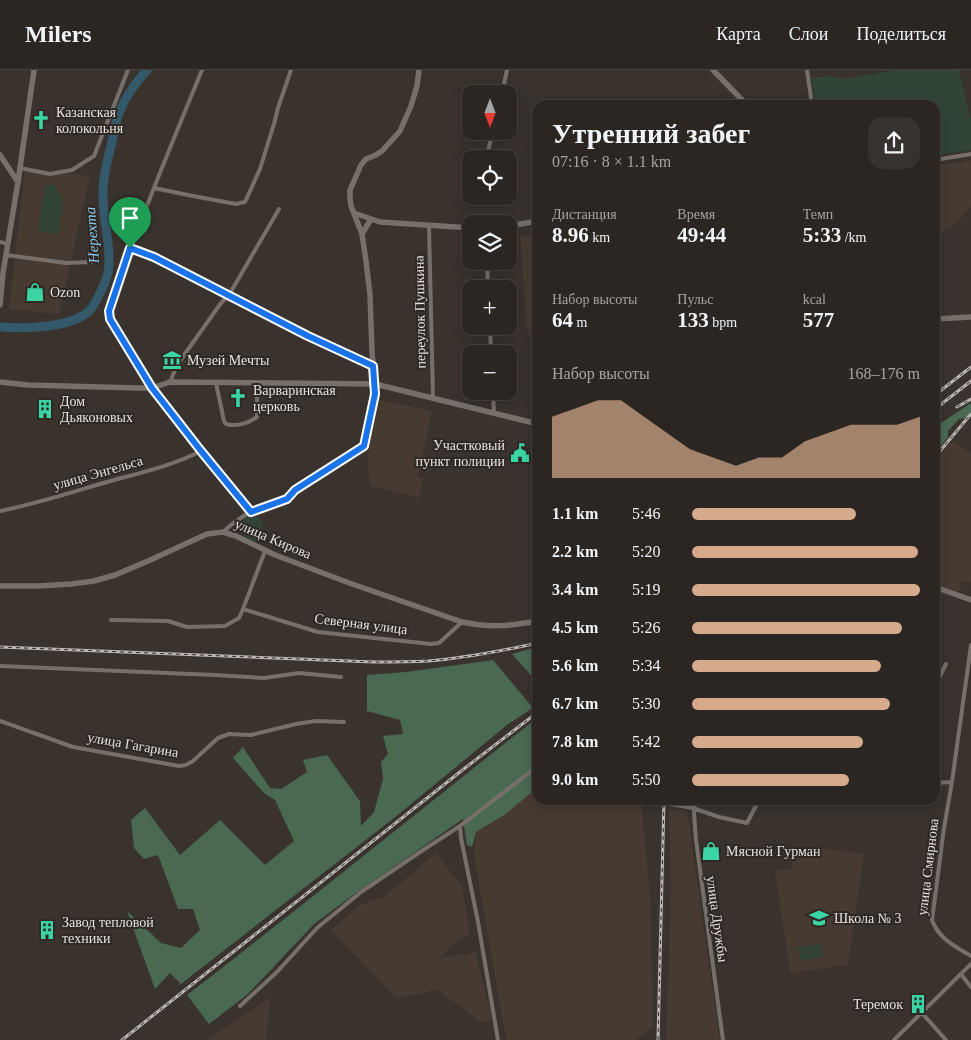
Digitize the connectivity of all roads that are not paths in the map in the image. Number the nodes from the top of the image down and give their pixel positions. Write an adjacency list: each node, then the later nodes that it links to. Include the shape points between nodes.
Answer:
1 (34, 70): 15 (main road)
2 (128, 70): 15 (street, via 94,156 72,170 50,174)
3 (202, 70): 17 (street)
4 (291, 70): 17 (street, via 260,169 245,202 236,204)
5 (420, 70): 19 (main road, via 412,106 400,131 382,151 361,165 350,190)
6 (507, 70): 9 (street)
7 (713, 70): 10 (main road)
8 (807, 70): 11 (street)
9 (504, 85)
10 (742, 100)
11 (811, 100)
12 (0, 154): 16 (main road)
13 (971, 154): 14 (street)
14 (940, 159)
15 (20, 168): 16 (main road)
16 (18, 182): 27 (main road)
17 (154, 188): 28 (street)
18 (280, 209): 31 (street)
19 (354, 213): 20 (main road); 25 (main road)
20 (371, 220): 23 (main road); 25 (main road)
21 (532, 222): 22 (main road)
22 (517, 225)
23 (429, 226): 24 (main road); 42 (street, переулок Пушкина)
24 (462, 228)
25 (362, 234): 35 (main road, via 370,295)
26 (0, 242): 27 (street)
27 (7, 244): 29 (main road)
28 (130, 248): 31 (street); 41 (street, via 109,315)
29 (6, 255): 30 (street, via 66,263); 32 (main road)
30 (91, 262)
31 (229, 295): 35 (street); 37 (street, via 177,365)
32 (0, 305)
33 (971, 317): 34 (main road)
34 (940, 320)
35 (373, 366): 40 (main road)
36 (0, 382): 41 (main road)
37 (170, 382): 38 (main road); 41 (main road)
38 (216, 383): 39 (main road); 39 (street, via 224,421 229,426 245,424 257,417)
39 (257, 383): 40 (main road)
40 (375, 384): 42 (main road); 48 (street, via 364,446 295,490 287,499)
41 (152, 388): 46 (street)
42 (433, 398): 44 (main road)
43 (493, 400): 44 (street)
44 (494, 414): 45 (main road)
45 (532, 423)
46 (201, 451): 47 (street, улица Энгельса, via 186,459 123,478); 48 (street)
47 (0, 511)
48 (251, 512): 49 (street)
49 (223, 532): 50 (main road, улица Кирова); 51 (main road, улица Кирова, via 207,534 115,575 94,581)
50 (265, 550): 54 (street); 56 (main road, улица Кирова)
51 (0, 586)
52 (940, 589): 53 (main road)
53 (971, 600)
54 (243, 609): 55 (street, via 239,618 225,626 187,628 168,621); 56 (street, Северная улица, via 318,632 431,644 439,643)
55 (111, 620)
56 (462, 622): 57 (main road, улица Кирова, via 495,627)
57 (532, 622)
58 (971, 645): 66 (street, улица Смирнова)
59 (946, 664): 61 (street)
60 (0, 666): 62 (street, via 264,678 299,673)
61 (940, 676)
62 (341, 677)
63 (0, 721): 64 (street, улица Гагарина, via 74,747 179,766 193,761 218,738 229,734 251,735 316,721)
64 (344, 722)
65 (532, 771): 71 (street)
66 (952, 782): 67 (street); 72 (street, улица Смирнова, via 932,920 940,934)
67 (940, 783)
68 (675, 805): 70 (street)
69 (756, 805): 70 (street, via 747,823)
70 (693, 808): 79 (street, улица Дружбы)
71 (460, 826): 76 (street, via 361,892 317,928); 78 (street)
72 (971, 956)
73 (971, 964): 74 (street)
74 (961, 974): 75 (street); 77 (street)
75 (971, 987)
76 (240, 1006)
77 (922, 1013): 80 (street); 81 (street)
78 (498, 1040)
79 (723, 1040)
80 (894, 1040)
81 (946, 1040)

